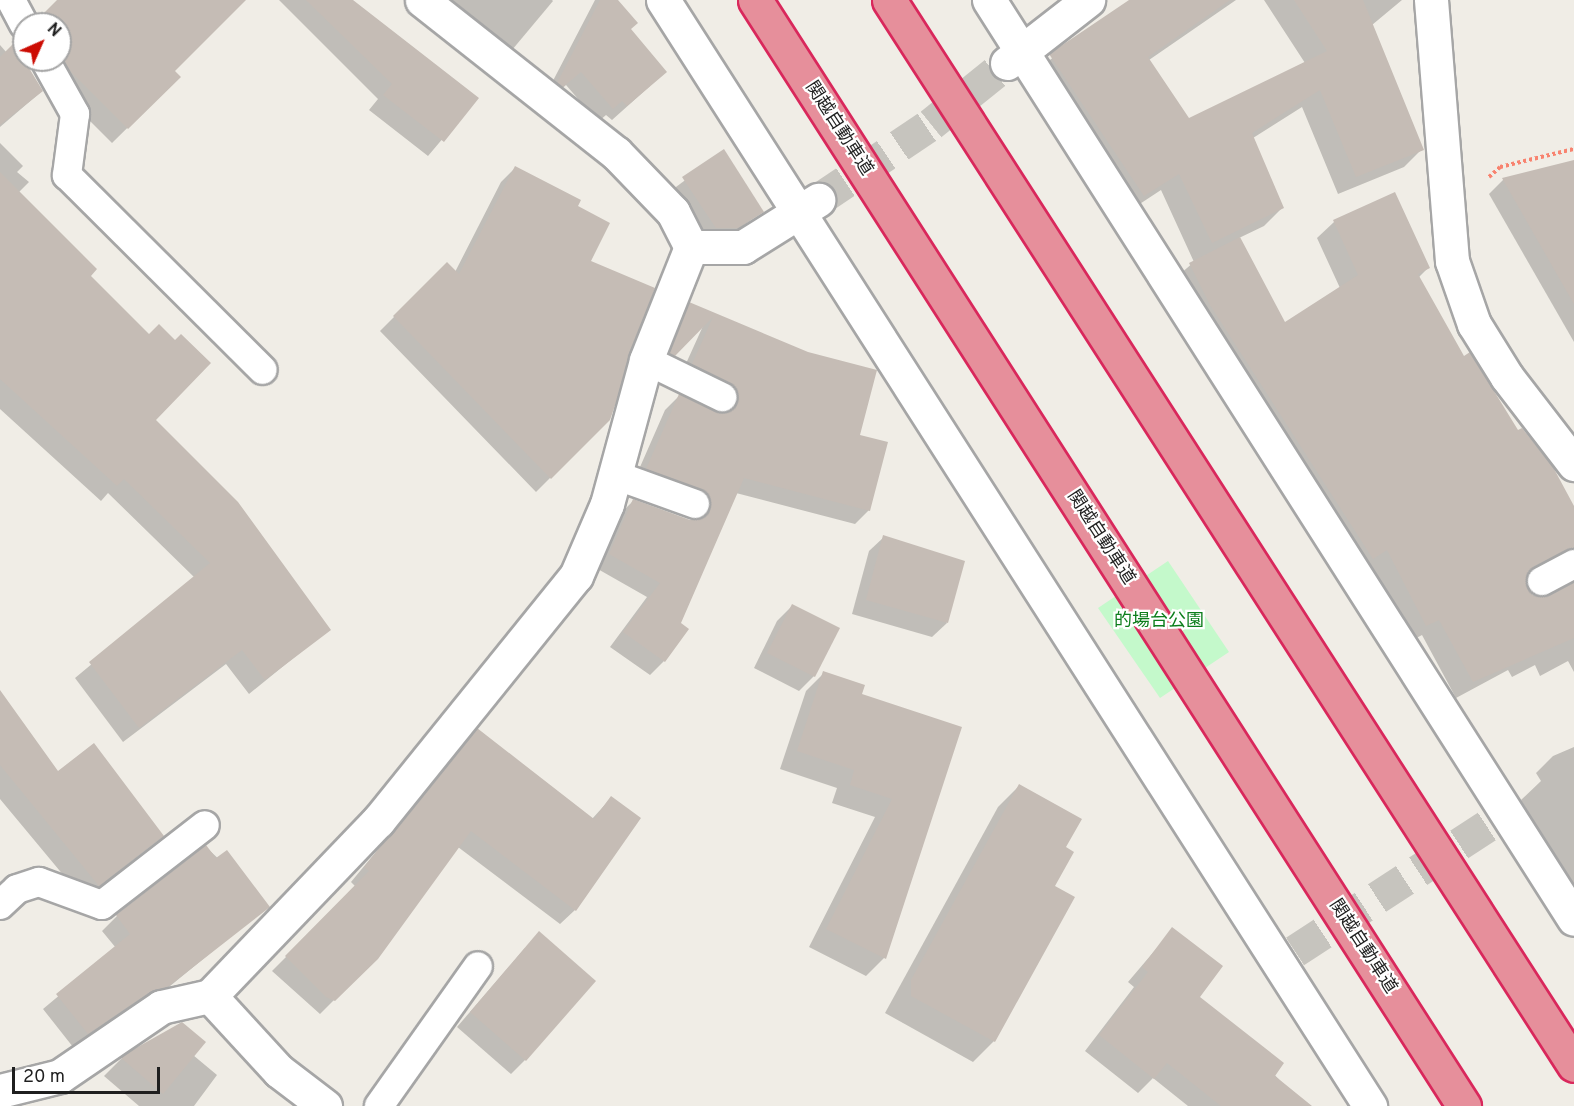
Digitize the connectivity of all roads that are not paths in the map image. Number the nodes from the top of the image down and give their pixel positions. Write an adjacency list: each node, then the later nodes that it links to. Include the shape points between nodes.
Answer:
1 (422, 0): 11 (street, via 616,153 673,212)
2 (663, 0): 10 (street)
3 (755, 0): 30 (highway, 関越自動車道, bridge)
4 (890, 0): 25 (highway, bridge)
5 (989, 0): 8 (street)
6 (1088, 0): 8 (street)
7 (1431, 0): 15 (street, via 1448,165 1452,261 1473,324 1506,377)
8 (1015, 56): 22 (street, via 1500,818)
9 (52, 72): 13 (lane, via 75,114 67,175)
10 (808, 207): 11 (street, via 743,247); 29 (street, via 1286,956)
11 (691, 247): 12 (street)
12 (646, 360): 14 (lane); 16 (street)
13 (263, 370)
14 (722, 397)
15 (1574, 464)
16 (615, 475): 17 (lane); 24 (street, via 591,546 558,601 341,864)
17 (695, 504)
18 (1574, 564): 19 (lane)
19 (1542, 581)
20 (205, 825): 21 (lane, via 102,905 39,882 17,889)
21 (0, 905)
22 (1574, 918)
23 (478, 966): 28 (lane)
24 (210, 996): 26 (street, via 161,1007 60,1076); 27 (street, via 279,1071)
25 (1574, 1065)
26 (0, 1091)
27 (325, 1106)
28 (379, 1106)
29 (1371, 1106)
30 (1464, 1106)

